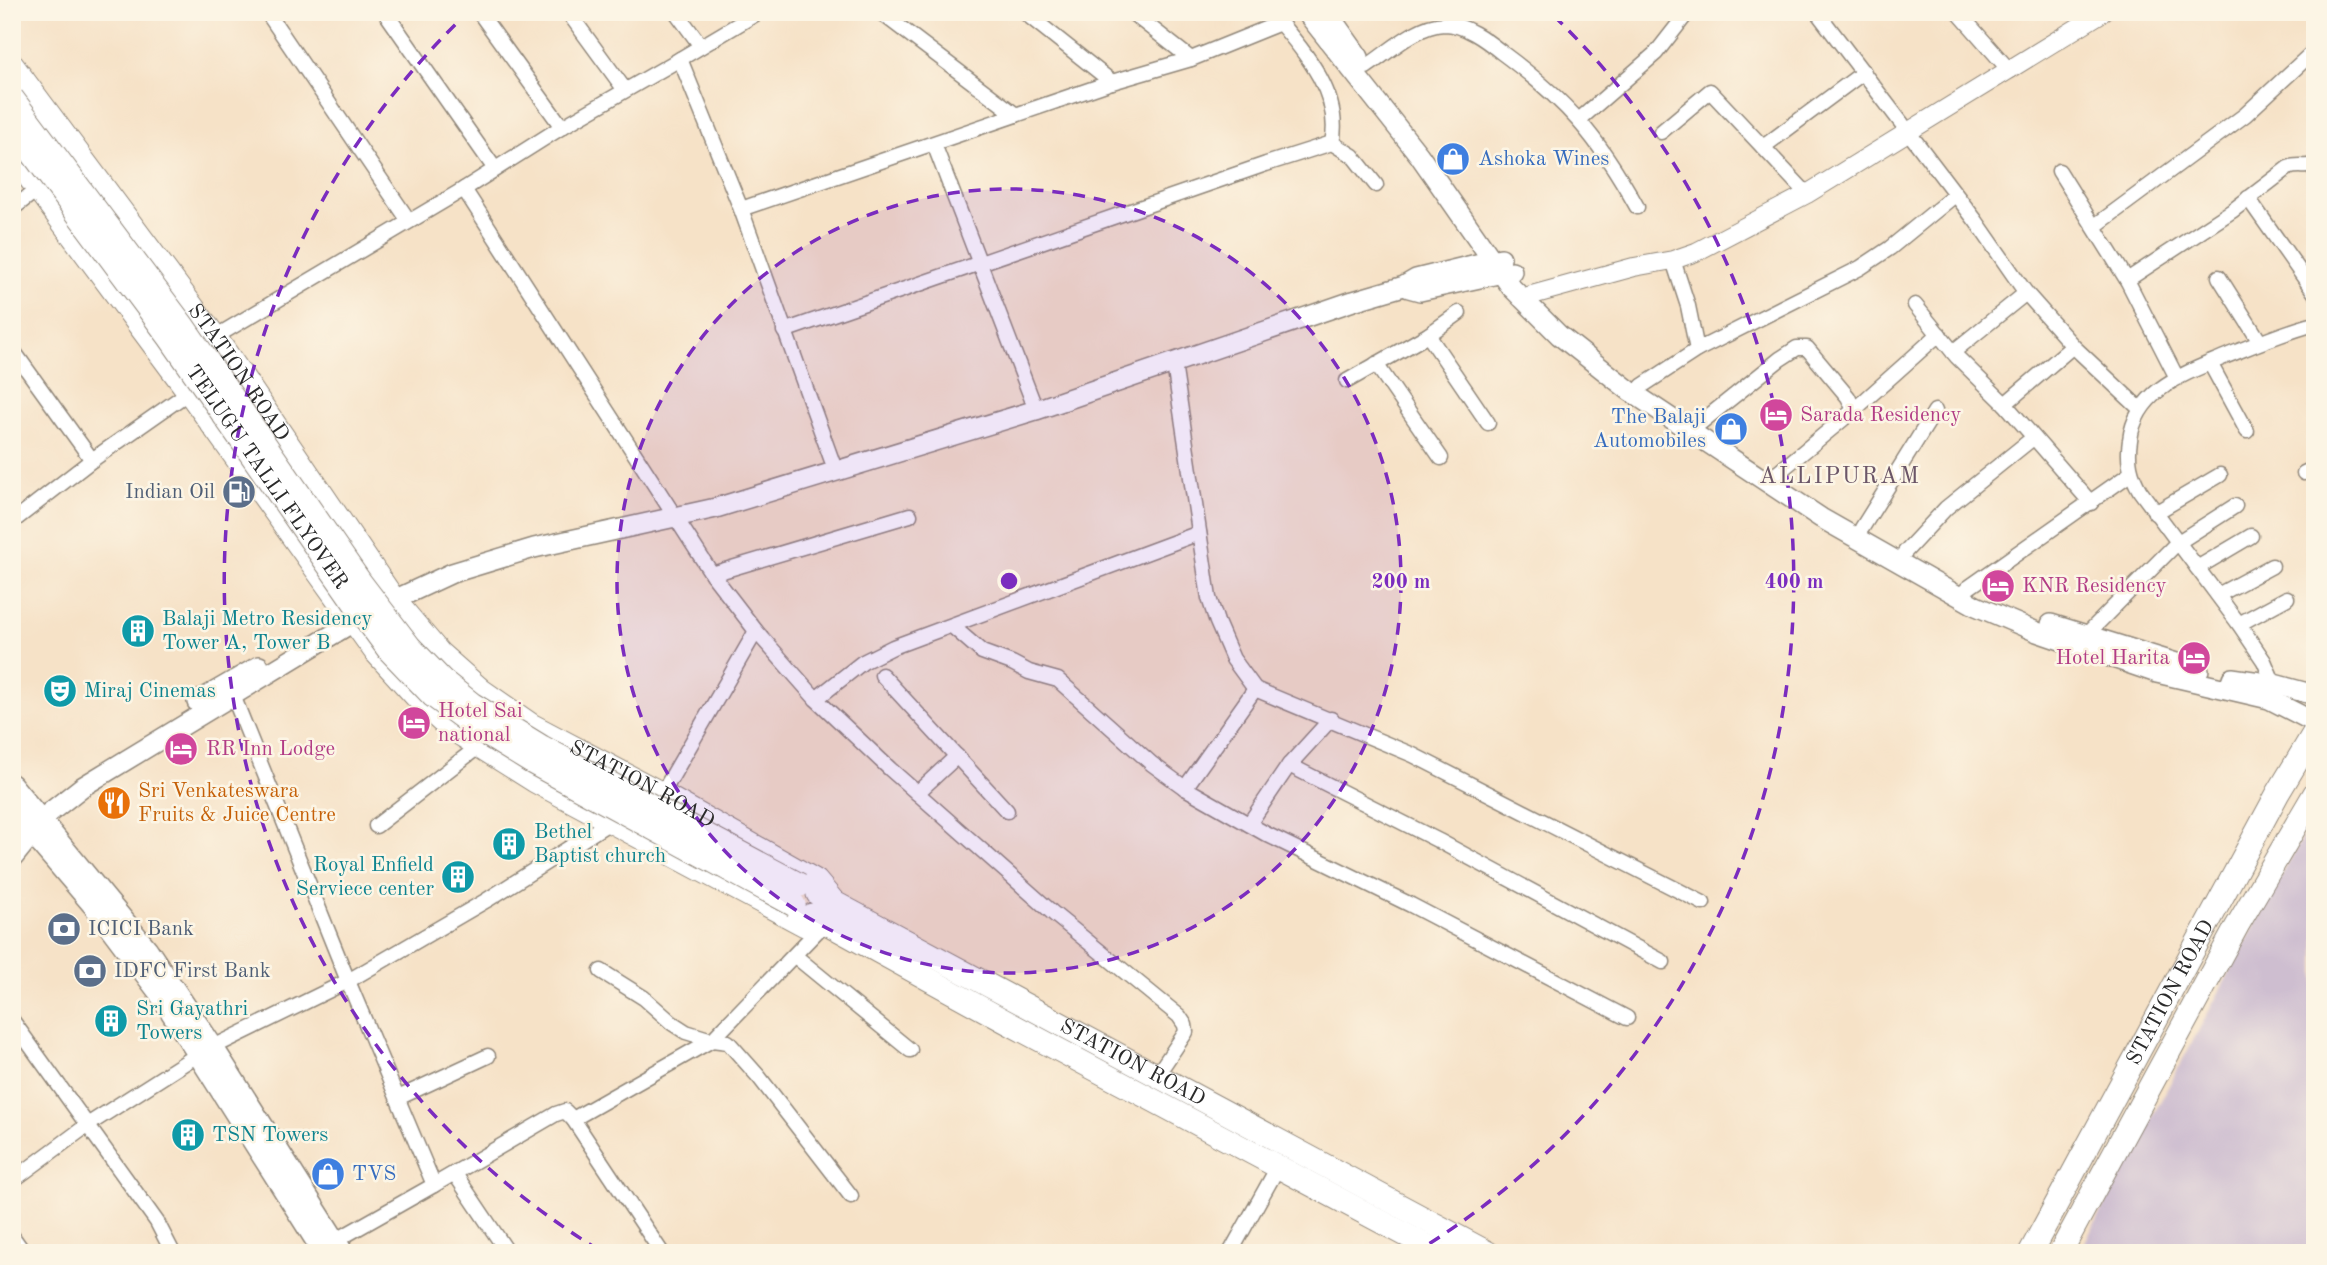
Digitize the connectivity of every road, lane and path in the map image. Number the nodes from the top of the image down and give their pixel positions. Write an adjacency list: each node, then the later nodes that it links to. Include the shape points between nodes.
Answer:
1 (267, 12): 50 (street)
2 (385, 12): 39 (street)
3 (479, 12): 31 (street)
4 (568, 12): 26 (street)
5 (676, 12): 17 (street)
6 (759, 12): 17 (street)
7 (880, 12): 28 (street)
8 (1024, 12): 25 (street)
9 (1131, 12): 20 (street)
10 (1306, 12): 54 (main road)
11 (1328, 12): 22 (main road)
12 (1688, 12): 29 (street, via 1656,53)
13 (1816, 12): 24 (street)
14 (2103, 12): 23 (street)
15 (1963, 14): 23 (street)
16 (1276, 18): 20 (street); 34 (street, via 1311,64 1333,107)
17 (701, 46): 19 (street)
18 (2315, 50): 51 (street, via 2245,115)
19 (680, 59): 26 (street); 49 (street)
20 (1191, 59): 25 (street)
21 (12, 65): 66 (main road, STATION ROAD)
22 (1366, 67): 29 (street, via 1433,26 1458,26 1530,73); 54 (main road, via 1459,188)
23 (2010, 71): 33 (street)
24 (1864, 72): 33 (street); 36 (street)
25 (1112, 82): 28 (street)
26 (625, 90): 31 (street)
27 (12, 98): 139 (main road, TELUGU TALLI FLYOVER, bridge, via 184,327 361,583 442,680 542,747)
28 (1016, 115): 35 (street)
29 (1580, 119): 47 (street)
30 (12, 126): 139 (main road, TELUGU TALLI FLYOVER, bridge, via 170,338 388,649 433,696 531,762)
31 (562, 127): 39 (street)
32 (1661, 132): 36 (street, via 1710,91)
33 (1907, 134): 44 (street); 45 (street)
34 (1332, 143): 41 (street, via 1353,156); 53 (street)
35 (934, 144): 49 (street); 53 (street)
36 (1763, 147): 44 (street)
37 (12, 154): 42 (main road)
38 (2315, 165): 46 (street, via 2288,168)
39 (495, 169): 43 (street)
40 (2059, 171): 51 (street)
41 (1376, 185)
42 (38, 189): 48 (street); 78 (main road)
43 (464, 189): 50 (street); 98 (street)
44 (1807, 194): 52 (street)
45 (1955, 195): 58 (street); 70 (street, via 1860,268)
46 (2248, 198): 56 (street); 57 (street)
47 (1637, 207)
48 (12, 209)
49 (741, 209): 63 (street)
50 (409, 221): 66 (street)
51 (2095, 226): 56 (street)
52 (1673, 260): 59 (street, via 1565,284); 70 (street)
53 (980, 264): 63 (street); 81 (street)
54 (1503, 266): 59 (main road); 73 (main road, via 1420,291 1404,286 1353,301)
55 (2219, 277): 67 (street)
56 (2127, 280): 75 (street)
57 (2315, 292)
58 (2026, 293): 68 (street); 71 (street)
59 (1530, 300): 77 (main road); 85 (main road, via 1588,360)
60 (1915, 305): 64 (street)
61 (1459, 313): 65 (street)
62 (2315, 324): 67 (street)
63 (784, 331): 90 (street)
64 (1938, 334): 71 (street); 82 (street)
65 (1428, 335): 74 (street); 84 (street)
66 (215, 337): 111 (main road, STATION ROAD)
67 (2260, 342): 72 (street)
68 (2073, 346): 79 (street); 80 (street)
69 (12, 349): 89 (street)
70 (1697, 350): 77 (street)
71 (1953, 352): 79 (street)
72 (2210, 363): 75 (street); 86 (street)
73 (1174, 364): 81 (main road); 101 (street)
74 (1376, 364): 76 (street); 88 (street)
75 (2177, 378): 80 (street)
76 (1347, 381)
77 (1642, 386): 85 (main road)
78 (189, 392): 89 (street); 112 (main road)
79 (2005, 404): 87 (street)
80 (2139, 408): 91 (street, via 2131,432)
81 (1036, 410): 90 (main road)
82 (1854, 410): 85 (street, via 1823,365 1802,346 1757,375); 93 (street)
83 (1935, 411): 100 (street)
84 (1488, 423)
85 (1693, 428): 93 (main road); 108 (main road, via 1821,518)
86 (2247, 431)
87 (2033, 438): 94 (street); 104 (street, via 1946,508)
88 (1440, 458)
89 (92, 460): 99 (street)
90 (836, 472): 98 (main road)
91 (2130, 474): 94 (street); 96 (street)
92 (2220, 475): 96 (street)
93 (1774, 476): 100 (main road)
94 (2091, 503): 108 (street)
95 (2235, 506): 103 (street)
96 (2155, 513): 103 (street)
97 (910, 515): 107 (street)
98 (674, 518): 107 (street); 111 (main road, via 534,548 452,573)
99 (12, 522)
100 (1861, 528): 104 (main road)
101 (1199, 533): 114 (street); 119 (street, via 1217,622 1233,659)
102 (2250, 536): 106 (street)
103 (2177, 543): 106 (street); 116 (street)
104 (1905, 552): 108 (main road)
105 (2272, 566): 109 (street)
106 (2197, 568): 109 (street)
107 (712, 574): 115 (street)
108 (1963, 592): 116 (main road); 124 (main road, via 2010,622 2157,673 2269,699)
109 (2218, 595): 113 (street)
110 (2287, 598): 113 (street)
111 (394, 600): 112 (street); 132 (main road, STATION ROAD, via 439,653 482,691 531,725)
112 (352, 618): 120 (main road, via 345,627); 125 (main road, via 425,706)
113 (2239, 624): 118 (street)
114 (952, 626): 122 (street, via 872,657); 129 (street, via 982,652 1058,680)
115 (756, 631): 122 (street); 132 (street)
116 (2086, 635): 118 (main road, via 2228,678)
117 (882, 675): 126 (street)
118 (2274, 684): 121 (main road)
119 (1255, 689): 123 (street); 129 (street)
120 (231, 690): 134 (main road, via 93,766); 145 (street)
121 (2315, 695)
122 (816, 699): 130 (street)
123 (1331, 719): 127 (street); 140 (street, via 1475,786)
124 (2314, 727): 170 (main road, STATION ROAD)
125 (478, 747): 135 (main road); 137 (street)
126 (957, 756): 130 (street); 133 (street)
127 (1289, 765): 136 (street); 143 (street)
128 (12, 785): 134 (main road)
129 (1185, 788): 136 (street)
130 (917, 793): 152 (street, via 1179,1016 1186,1032)
131 (2315, 793): 171 (main road, STATION ROAD, via 2237,926)
132 (662, 794): 141 (main road, STATION ROAD, via 816,881)
133 (1007, 811)
134 (25, 822): 138 (main road); 149 (main road)
135 (610, 822): 141 (main road, via 805,925); 145 (street)
136 (1249, 824): 146 (street)
137 (376, 826)
138 (12, 859)
139 (797, 895): 141 (main road, TELUGU TALLI FLYOVER)
140 (1703, 903)
141 (829, 911): 142 (street); 152 (main road, STATION ROAD); 156 (main road, STATION ROAD)
142 (795, 956): 148 (street); 150 (street)
143 (1663, 962)
144 (601, 971): 148 (street, via 686,1032)
145 (348, 981): 149 (street); 153 (street)
146 (1627, 1018)
147 (12, 1020): 155 (street)
148 (712, 1040): 154 (street); 160 (street, via 728,1042 745,1060)
149 (205, 1050): 155 (street); 163 (main road)
150 (910, 1050)
151 (488, 1056): 153 (street)
152 (1157, 1075): 162 (main road, STATION ROAD)
153 (398, 1098): 159 (street)
154 (573, 1119): 157 (street, via 565,1111 556,1114); 167 (street)
155 (89, 1125): 158 (street); 165 (street, via 157,1222)
156 (1278, 1167): 162 (main road, STATION ROAD); 168 (street)
157 (455, 1174): 159 (street); 166 (street)
158 (12, 1181)
159 (434, 1185): 163 (street)
160 (851, 1196)
161 (12, 1236): 164 (street)
162 (1444, 1249): 169 (main road, STATION ROAD)
163 (327, 1250)
164 (24, 1253)
165 (173, 1253)
166 (508, 1253)
167 (662, 1253)
168 (1230, 1253)
169 (1488, 1253)
170 (2030, 1253)
171 (2060, 1253)

